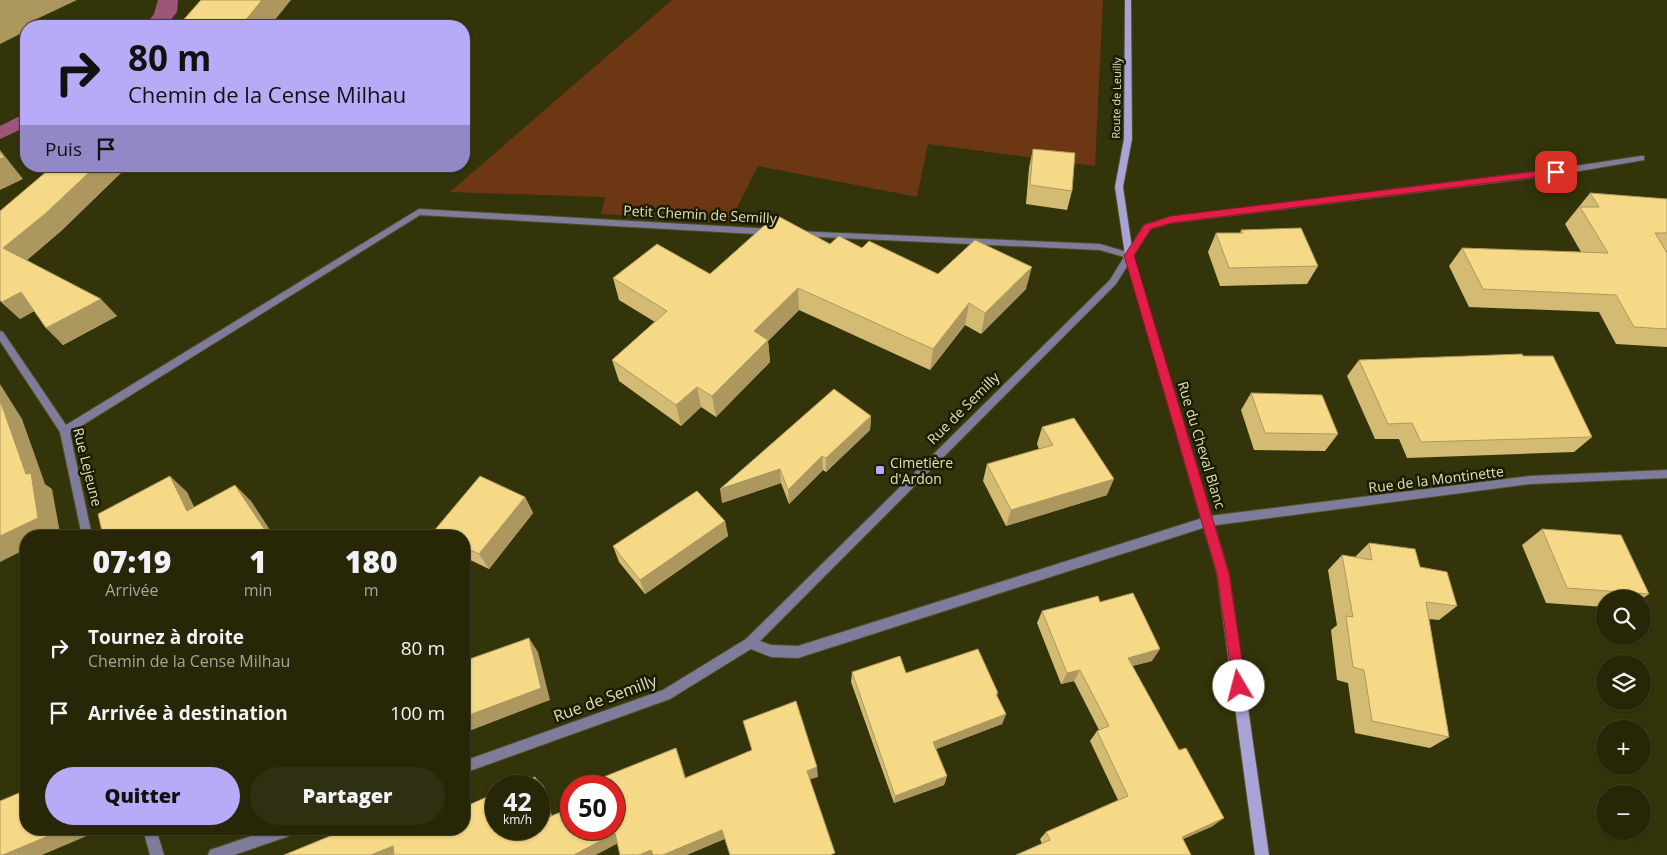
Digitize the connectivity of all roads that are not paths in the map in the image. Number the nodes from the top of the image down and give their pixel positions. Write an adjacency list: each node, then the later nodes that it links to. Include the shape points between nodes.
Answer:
1 (1128, 0): 3 (main road, Route de Leuilly, via 1128,139 1119,187)
2 (1641, 158): 3 (street, Rue de Semilly, via 1556,172 1171,220 1147,227)
3 (1129, 255): 5 (street, Petit Chemin de Semilly, via 1100,247 419,212); 7 (main road, Rue du Cheval Blanc); 9 (street, Rue de Semilly, via 1112,282)
4 (0, 334): 5 (street, Rue Lejeune)
5 (64, 431): 8 (street, Rue Lejeune)
6 (1667, 474): 7 (street, Rue de la Montinette, via 1530,480)
7 (1209, 521): 9 (street, via 798,652 771,651); 15 (main road, Rue du Cheval Blanc, via 1223,574)
8 (86, 530)
9 (750, 643): 10 (street, Rue de Semilly, via 666,695)
10 (470, 765)
11 (152, 835): 13 (street)
12 (273, 835): 14 (street)
13 (157, 855)
14 (215, 855)
15 (1262, 855)

